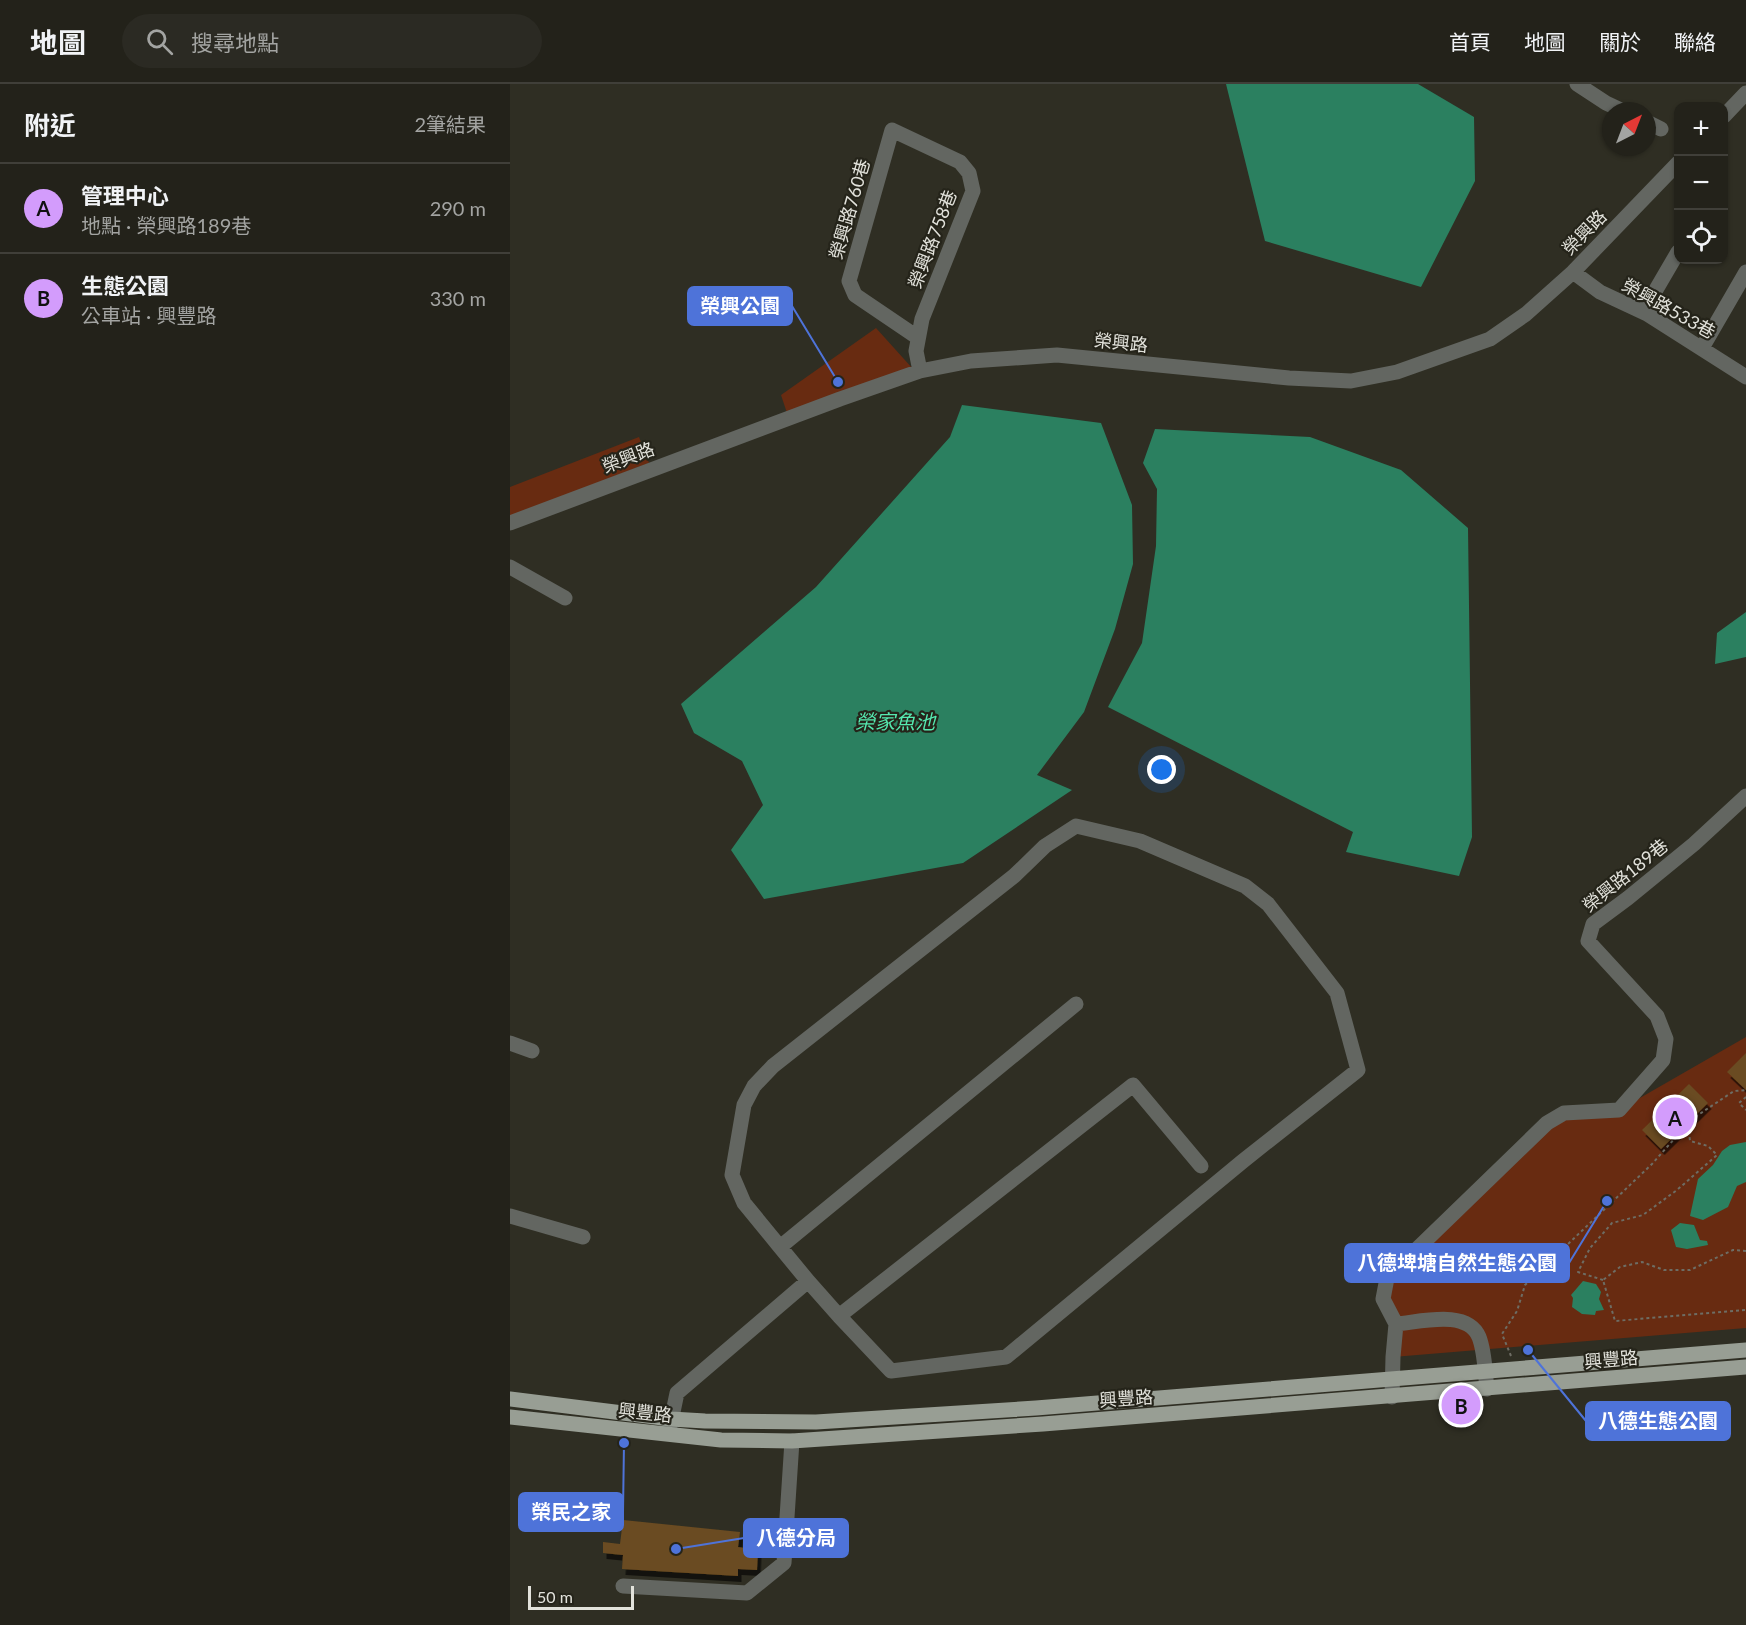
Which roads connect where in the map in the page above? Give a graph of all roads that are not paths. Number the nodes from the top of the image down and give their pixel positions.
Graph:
1 (1577, 84) edge
2 (1746, 93) edge
3 (1604, 102) edge
4 (1728, 113) edge
5 (892, 130) joint
6 (1674, 167) edge
7 (1674, 259) edge
8 (1573, 272) junction
9 (1746, 272) edge
10 (1643, 312) junction
11 (917, 337) junction
12 (1702, 348) junction
13 (920, 371) junction
14 (1746, 377) edge
15 (510, 523) edge
16 (510, 567) edge
17 (565, 598) dead end
18 (1746, 795) edge
19 (1076, 1004) dead end
20 (510, 1043) edge
21 (532, 1051) dead end
22 (1201, 1166) dead end
23 (510, 1216) edge
24 (583, 1237) dead end
25 (780, 1247) junction
26 (808, 1281) junction
27 (839, 1316) junction
28 (1396, 1324) junction
29 (1746, 1350) edge
30 (1746, 1367) edge
31 (1485, 1370) junction
32 (1392, 1380) junction
33 (1487, 1389) junction
34 (1392, 1397) junction
35 (510, 1399) edge
36 (510, 1417) edge
37 (670, 1427) junction
38 (792, 1441) junction
39 (623, 1586) dead end

1 - 3 street
2 - 4 street
5 - 11 street, 榮興路760巷
5 - 11 street, 榮興路758巷
6 - 8 street, 榮興路
7 - 10 street
8 - 10 street, 榮興路533巷
8 - 13 street, 榮興路
9 - 12 street
10 - 12 street, 榮興路533巷
11 - 13 street, 榮興路758巷
12 - 14 street, 榮興路533巷
13 - 15 street, 榮興路
16 - 17 street
18 - 28 street, 榮興路189巷
19 - 25 street
20 - 21 street
22 - 27 street
23 - 24 street
25 - 26 street
25 - 27 street
26 - 27 street
26 - 37 street
28 - 31 street
28 - 32 street
29 - 31 main road, 興豐路
30 - 33 main road, 興豐路
31 - 32 main road, 興豐路
31 - 33 street
32 - 34 street
32 - 37 main road, 興豐路
33 - 34 main road, 興豐路
34 - 38 main road, 興豐路
35 - 37 main road, 興豐路
36 - 37 main road, 興豐路
37 - 38 main road, 興豐路
38 - 39 street

